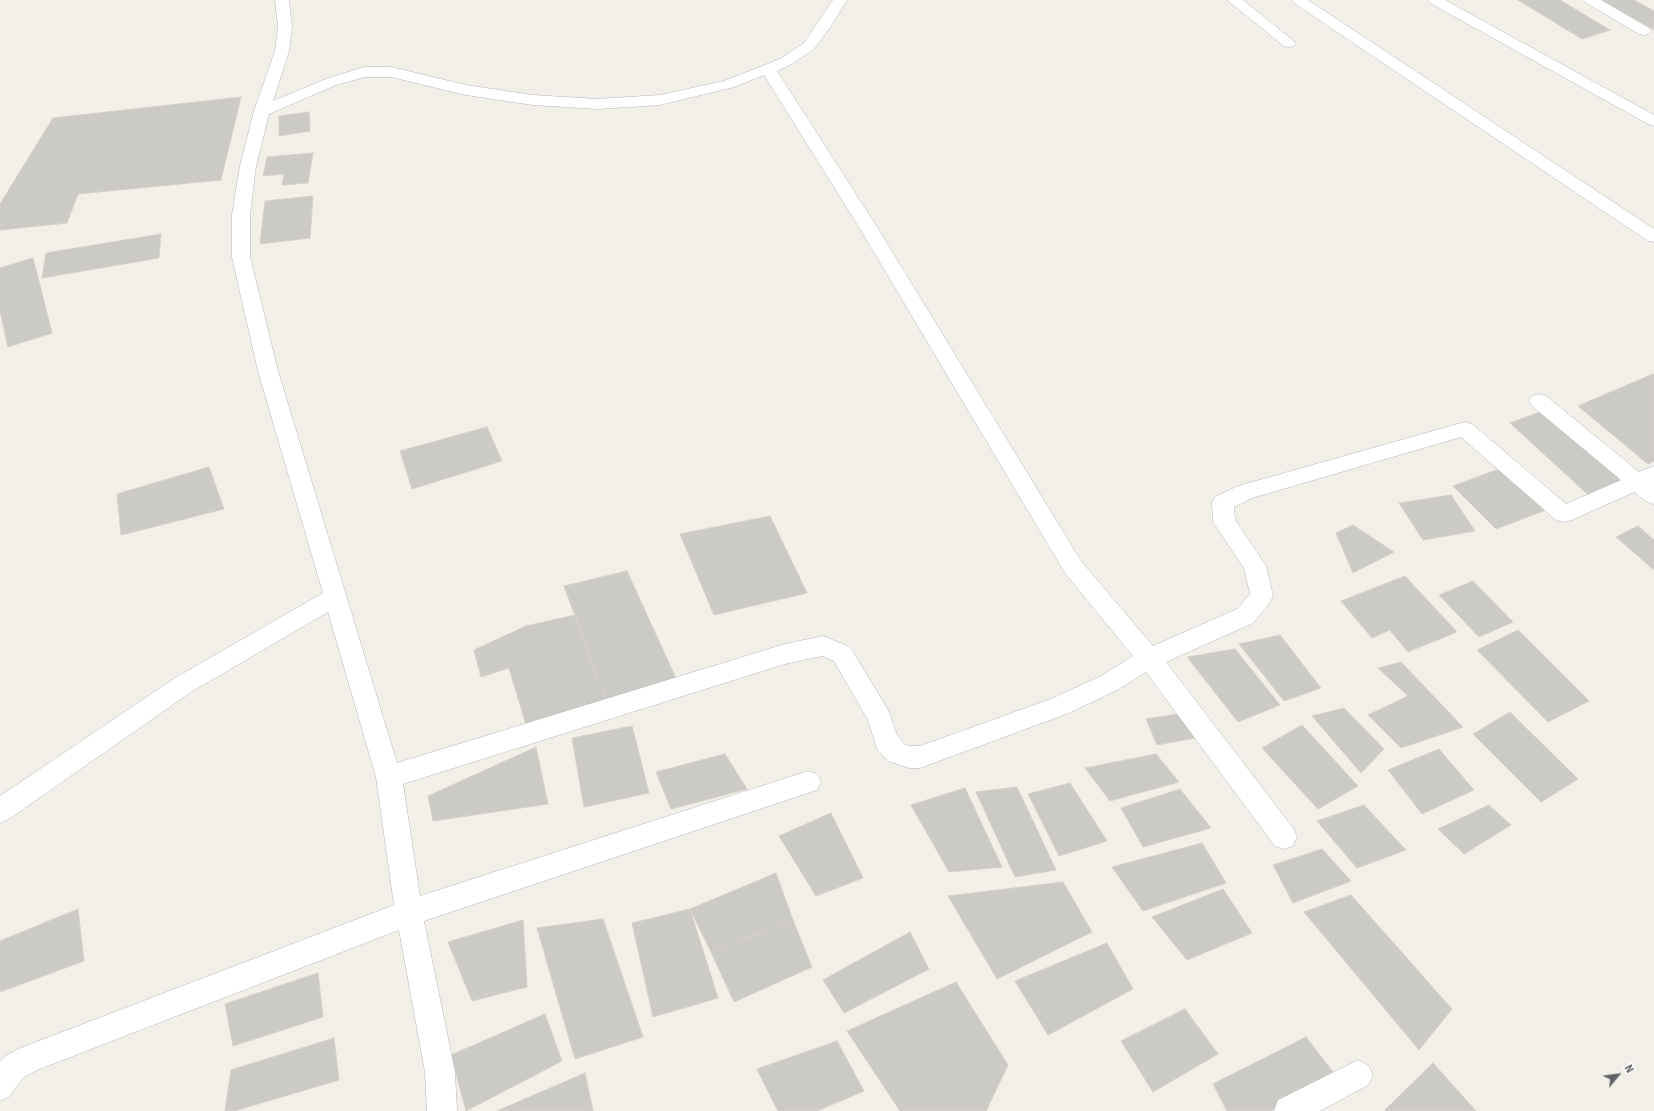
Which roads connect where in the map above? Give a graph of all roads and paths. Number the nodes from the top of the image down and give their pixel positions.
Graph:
1 (282, 0) edge
2 (840, 0) edge
3 (1234, 0) edge
4 (1299, 0) edge
5 (1436, 0) edge
6 (1590, 0) edge
7 (1644, 31) dead end
8 (1289, 43) dead end
9 (768, 69) junction
10 (262, 111) junction
11 (1654, 121) edge
12 (1654, 237) edge
13 (1539, 400) dead end
14 (1645, 477) edge
15 (1654, 496) edge
16 (335, 597) junction
17 (1149, 658) junction
18 (389, 777) junction
19 (808, 782) dead end
20 (0, 811) edge
21 (1284, 837) dead end
22 (409, 913) junction
23 (1358, 1076) dead end
24 (0, 1086) edge
25 (442, 1111) edge
26 (1289, 1111) edge

1 - 10 street
2 - 9 street
3 - 8 street
4 - 12 street
5 - 11 street
6 - 7 street
9 - 10 street
9 - 17 street
10 - 16 street
13 - 14 street
14 - 15 street
14 - 17 street
16 - 18 street
16 - 20 street
17 - 18 street
17 - 21 street
18 - 22 street
19 - 22 street
22 - 24 street
22 - 25 street
23 - 26 street

